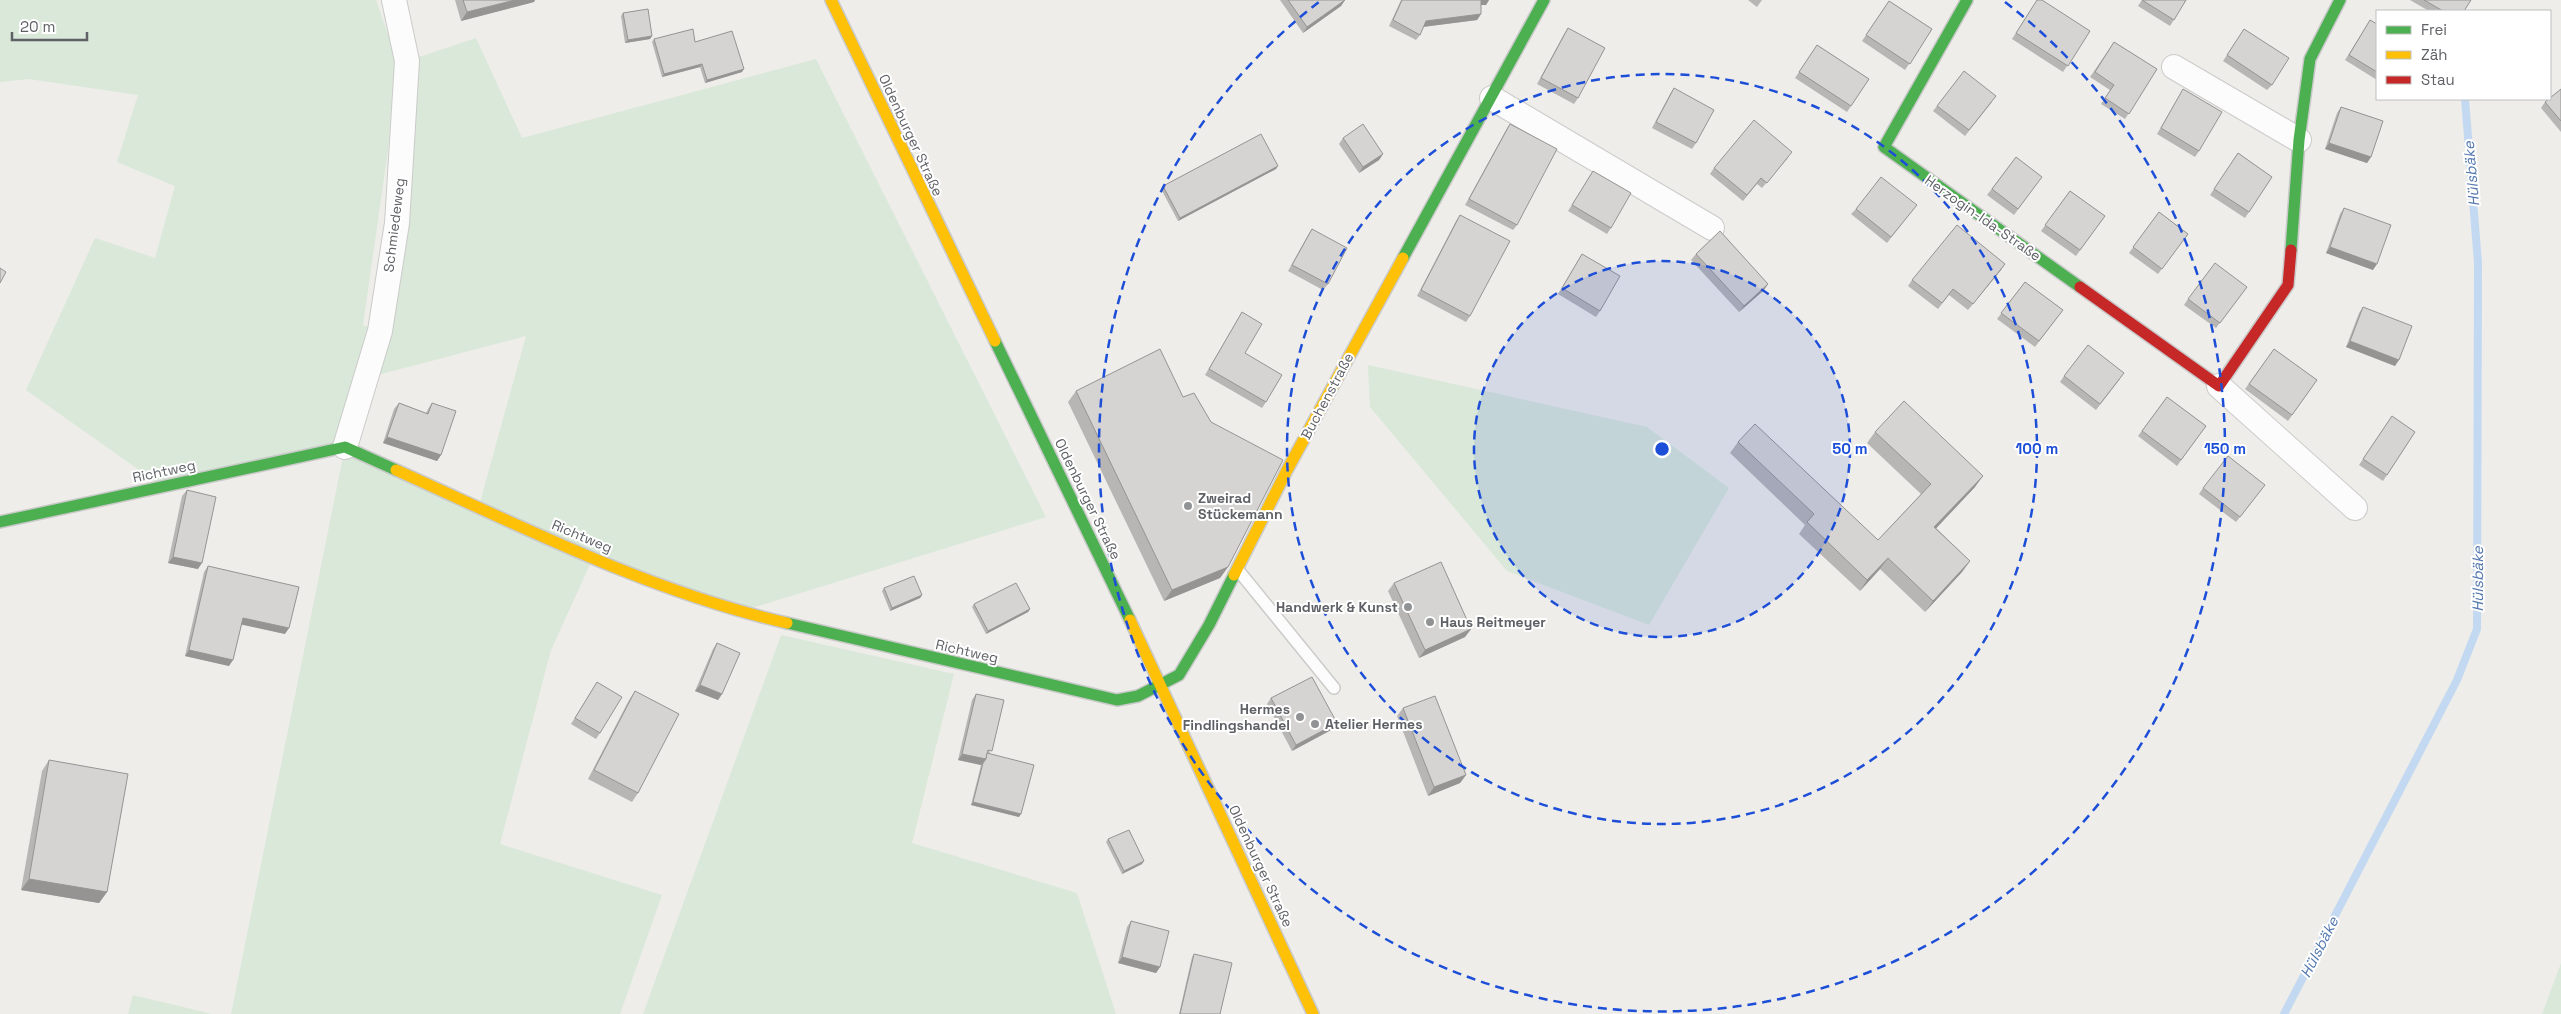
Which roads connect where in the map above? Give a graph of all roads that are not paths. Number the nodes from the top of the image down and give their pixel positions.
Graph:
1 (394, 0) edge
2 (832, 0) edge
3 (1544, 0) edge
4 (1968, 0) edge
5 (2340, 0) edge
6 (2174, 67) dead end
7 (1492, 98) junction
8 (2299, 140) junction
9 (1712, 228) dead end
10 (2220, 386) junction
11 (345, 447) junction
12 (2355, 508) dead end
13 (0, 522) edge
14 (1237, 568) junction
15 (1159, 686) junction
16 (1334, 688) dead end
17 (1313, 1014) edge

1 - 11 street, Schmiedeweg
2 - 15 street, Oldenburger Straße
3 - 7 street, Buchenstraße
4 - 10 street, Herzogin-Ida-Straße
5 - 8 street
6 - 8 street
7 - 9 street
7 - 14 street, Buchenstraße
8 - 10 street
10 - 12 street, Herzogin-Ida-Straße
11 - 13 street, Richtweg
11 - 15 street, Richtweg
14 - 15 street, Buchenstraße
14 - 16 lane
15 - 17 street, Oldenburger Straße

